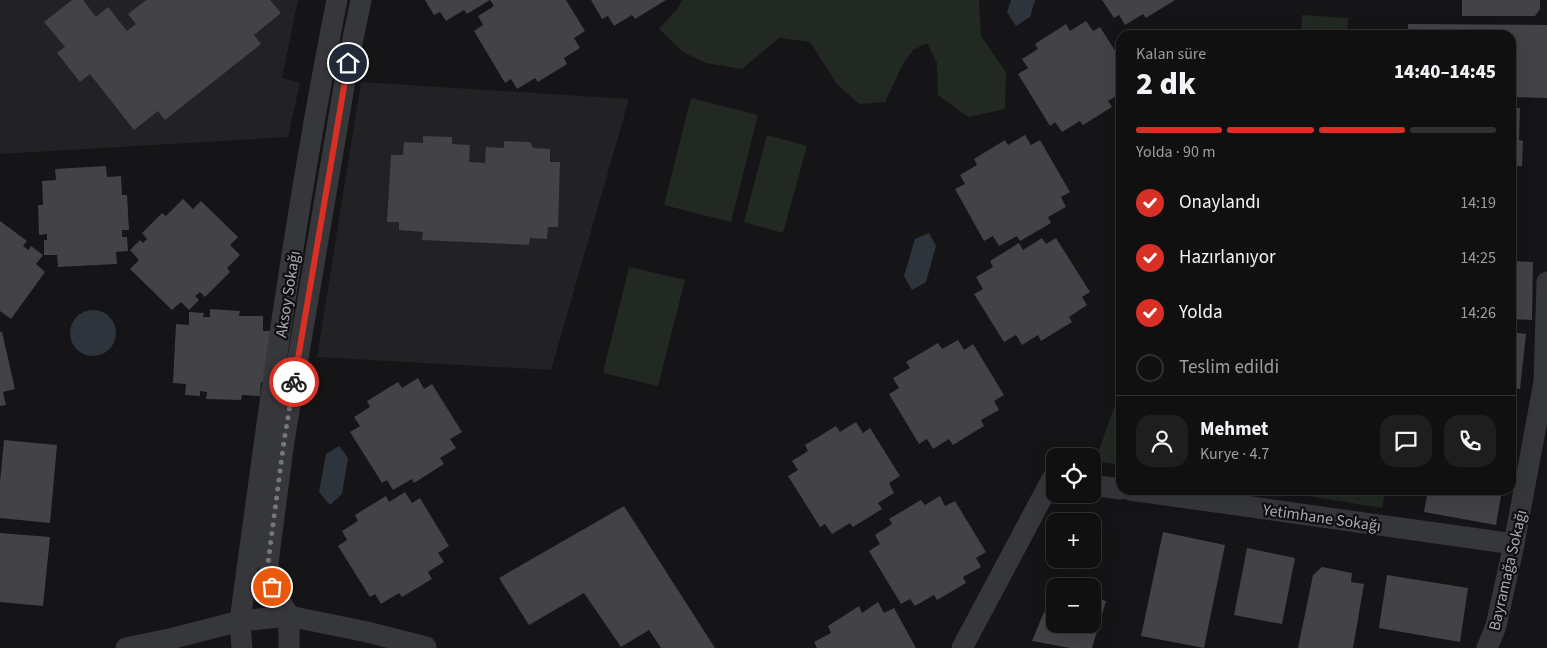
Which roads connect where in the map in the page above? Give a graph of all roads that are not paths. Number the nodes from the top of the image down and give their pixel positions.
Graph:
1 (338, 0) edge
2 (361, 0) edge
3 (1547, 282) edge
4 (1101, 486) edge
5 (1116, 488) edge
6 (1046, 490) edge
7 (1166, 495) edge
8 (1514, 544) junction
9 (289, 616) junction
10 (240, 621) junction
11 (126, 648) edge
12 (242, 648) edge
13 (290, 648) edge
14 (421, 648) edge
15 (962, 648) edge
16 (1488, 648) edge

1 - 10 street, Aksoy Sokağı
2 - 9 street, Aksoy Sokağı
3 - 8 street, Bayramağa Sokağı
4 - 5 street
6 - 15 street
7 - 8 street, Yetimhane Sokağı
8 - 16 street, Bayramağa Sokağı
9 - 10 street
9 - 13 street, Aksoy Sokağı
9 - 14 street
10 - 11 street
10 - 12 street, Aksoy Sokağı

